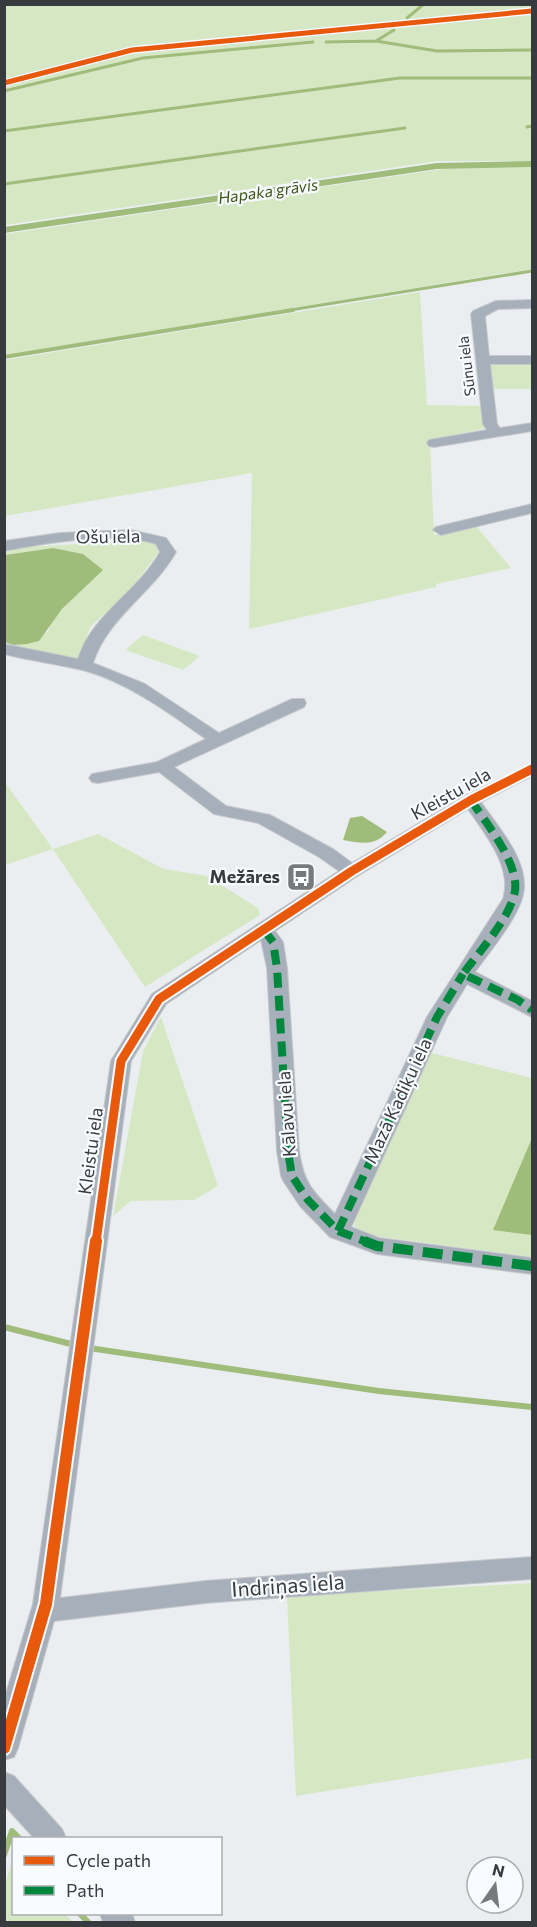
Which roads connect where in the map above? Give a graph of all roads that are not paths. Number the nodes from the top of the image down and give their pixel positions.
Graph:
1 (532, 10) edge
2 (4, 83) edge
3 (532, 304) edge
4 (483, 360) junction
5 (532, 360) edge
6 (532, 427) edge
7 (496, 433) junction
8 (434, 443) dead end
9 (532, 509) edge
10 (441, 530) dead end
11 (4, 546) edge
12 (4, 649) edge
13 (84, 666) junction
14 (298, 703) dead end
15 (218, 740) junction
16 (162, 766) junction
17 (532, 769) edge
18 (98, 778) dead end
19 (471, 800) junction
20 (352, 871) junction
21 (264, 930) junction
22 (463, 974) junction
23 (532, 1010) edge
24 (338, 1231) junction
25 (532, 1266) edge
26 (532, 1568) edge
27 (44, 1611) junction
28 (4, 1748) edge
29 (4, 1785) edge
30 (50, 1837) edge

1 - 2 street
3 - 4 street, Sūnu iela
4 - 5 street
4 - 7 street, Sūnu iela
6 - 7 street
7 - 8 street
9 - 10 street
11 - 13 street, Ošu iela
12 - 13 street
13 - 15 street
14 - 15 street
15 - 16 street
16 - 18 street
16 - 20 street
17 - 19 street, Kleistu iela
19 - 20 street, Kleistu iela
19 - 22 street, Mazā Kadiķu iela
20 - 21 street, Kleistu iela
21 - 24 street, Kālavu iela
21 - 27 street, Kleistu iela
22 - 23 street
22 - 24 street, Mazā Kadiķu iela
24 - 25 street, Kālavu iela
26 - 27 street, Indriņas iela
27 - 28 street, Kleistu iela
29 - 30 street

